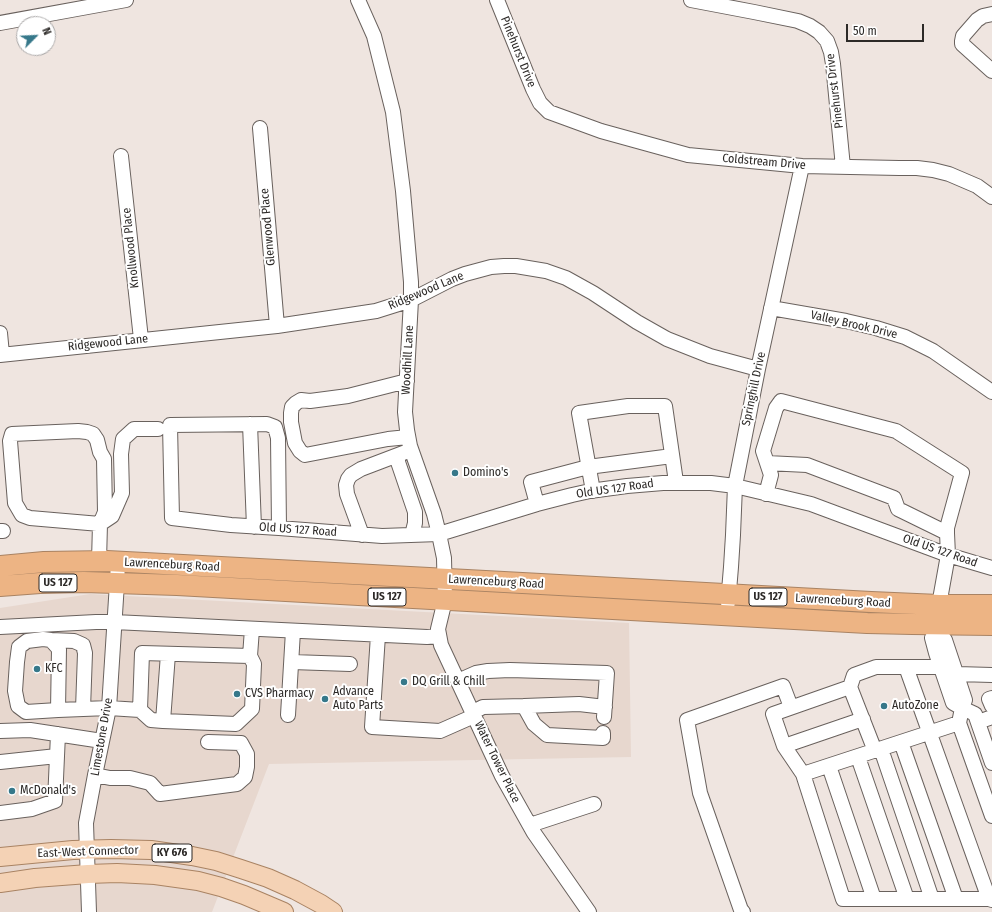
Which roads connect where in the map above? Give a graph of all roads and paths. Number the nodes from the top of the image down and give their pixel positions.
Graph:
1 (126, 0) edge
2 (358, 0) edge
3 (497, 0) edge
4 (691, 0) edge
5 (992, 14) edge
6 (0, 23) edge
7 (992, 71) edge
8 (540, 103) joint
9 (260, 128) dead end
10 (121, 156) dead end
11 (802, 166) junction
12 (843, 167) junction
13 (992, 197) edge
14 (411, 300) junction
15 (771, 308) junction
16 (277, 326) junction
17 (0, 333) edge
18 (141, 340) junction
19 (1, 354) edge
20 (758, 369) junction
21 (407, 381) junction
22 (992, 392) edge
23 (250, 424) junction
24 (158, 429) dead end
25 (406, 447) junction
26 (672, 456) junction
27 (767, 463) junction
28 (588, 467) junction
29 (676, 482) junction
30 (735, 486) junction
31 (593, 491) junction
32 (766, 494) junction
33 (537, 504) junction
34 (100, 524) junction
35 (254, 527) junction
36 (279, 528) junction
37 (947, 533) junction
38 (439, 534) junction
39 (362, 535) junction
40 (412, 535) junction
41 (948, 555) junction
42 (108, 562) junction
43 (0, 566) edge
44 (992, 568) edge
45 (445, 579) junction
46 (117, 583) junction
47 (0, 586) edge
48 (728, 594) junction
49 (445, 600) junction
50 (939, 605) junction
51 (992, 605) edge
52 (726, 615) junction
53 (114, 622) junction
54 (992, 625) edge
55 (0, 627) edge
56 (938, 628) junction
57 (252, 629) junction
58 (293, 631) junction
59 (45, 635) junction
60 (378, 635) junction
61 (439, 636) junction
62 (168, 654) junction
63 (250, 656) junction
64 (292, 662) junction
65 (350, 664) dead end
66 (906, 667) junction
67 (940, 667) junction
68 (957, 674) junction
69 (992, 677) edge
70 (458, 681) junction
71 (850, 687) junction
72 (992, 698) edge
73 (524, 706) junction
74 (992, 706) edge
75 (109, 708) junction
76 (791, 708) junction
77 (962, 708) junction
78 (82, 709) junction
79 (58, 710) junction
80 (140, 710) junction
81 (473, 714) junction
82 (288, 715) dead end
83 (992, 717) edge
84 (863, 719) junction
85 (162, 721) junction
86 (978, 722) junction
87 (959, 723) junction
88 (0, 731) edge
89 (929, 732) junction
90 (603, 733) dead end
91 (58, 734) junction
92 (984, 740) junction
93 (102, 741) junction
94 (208, 742) dead end
95 (901, 742) junction
96 (784, 746) junction
97 (968, 746) junction
98 (878, 750) junction
99 (57, 756) junction
100 (858, 757) junction
101 (0, 762) edge
102 (992, 764) edge
103 (829, 766) junction
104 (803, 774) junction
105 (95, 775) junction
106 (594, 804) dead end
107 (0, 813) edge
108 (992, 816) edge
109 (530, 825) junction
110 (87, 850) junction
111 (0, 858) edge
112 (88, 874) junction
113 (0, 883) edge
114 (874, 899) junction
115 (907, 899) junction
116 (932, 899) junction
117 (956, 899) junction
118 (990, 899) edge
119 (89, 912) edge
120 (284, 912) edge
121 (333, 912) edge
122 (588, 912) edge
123 (743, 912) edge

1 - 6 street
2 - 14 street, Woodhill Lane
3 - 8 street, Pinehurst Drive
4 - 12 street, Pinehurst Drive
5 - 7 street
8 - 11 street, Coldstream Drive
9 - 16 street, Glenwood Place
10 - 18 street, Knollwood Place
11 - 12 street, Coldstream Drive
11 - 15 street, Springhill Drive
12 - 13 street, Coldstream Drive
14 - 16 street, Ridgewood Lane
14 - 20 street, Ridgewood Lane
14 - 21 street, Woodhill Lane
15 - 20 street, Springhill Drive
15 - 22 street, Valley Brook Drive
16 - 18 street, Ridgewood Lane
17 - 19 street
18 - 19 street, Ridgewood Lane
20 - 30 street, Springhill Drive
21 - 25 street, Woodhill Lane
21 - 25 street
23 - 35 street
23 - 35 street, Old US 127 Road
23 - 36 street
24 - 34 street
25 - 38 street, Woodhill Lane
25 - 39 street
25 - 40 street
26 - 28 street
26 - 28 street
26 - 29 street
27 - 32 street
27 - 37 street
27 - 37 street
28 - 31 street
28 - 33 street
29 - 30 street, Old US 127 Road
29 - 31 street, Old US 127 Road
30 - 32 street, Old US 127 Road
30 - 48 street, Springhill Drive
31 - 33 street, Old US 127 Road
32 - 41 street, Old US 127 Road
33 - 38 street, Old US 127 Road
34 - 34 street
34 - 42 street, Limestone Drive
35 - 36 street, Old US 127 Road
36 - 39 street, Old US 127 Road
37 - 41 street
38 - 40 street, Old US 127 Road
38 - 45 street, Woodhill Lane
39 - 40 street, Old US 127 Road
41 - 44 street, Old US 127 Road
41 - 50 street
42 - 43 highway, Lawrenceburg Road / US 127
42 - 45 highway, Lawrenceburg Road / US 127
42 - 46 street, Limestone Drive
45 - 48 highway, Lawrenceburg Road / US 127
45 - 49 street, Woodhill Lane
46 - 47 highway, Lawrenceburg Road / US 127
46 - 49 highway, Lawrenceburg Road / US 127
46 - 53 street, Limestone Drive
48 - 50 highway, Lawrenceburg Road / US 127
48 - 52 street, Springhill Drive
49 - 52 highway, Lawrenceburg Road / US 127
49 - 61 street, Water Tower Place
50 - 51 highway, Lawrenceburg Road / US 127
50 - 56 street
52 - 56 highway, Lawrenceburg Road / US 127
53 - 57 street
53 - 59 street
53 - 75 street, Limestone Drive
54 - 56 highway, Lawrenceburg Road / US 127
55 - 59 street
56 - 67 street
56 - 68 street
57 - 58 street
57 - 63 street
58 - 60 street
58 - 64 street
59 - 78 street
59 - 79 street
59 - 79 street
60 - 61 street
60 - 81 street
61 - 70 street, Water Tower Place
62 - 63 street
62 - 80 street
62 - 85 street
63 - 85 street
64 - 65 street
64 - 82 street
66 - 67 street
66 - 71 street
66 - 89 street
67 - 68 street
67 - 77 street
68 - 69 street
68 - 77 street
70 - 73 street
70 - 81 street, Water Tower Place
71 - 76 street
71 - 84 street
72 - 74 street
73 - 81 street
73 - 90 street
75 - 78 street
75 - 80 street
75 - 93 street, Limestone Drive
76 - 96 street
76 - 123 street
77 - 86 street
77 - 87 street
78 - 79 street
80 - 85 street
81 - 109 street, Water Tower Place
83 - 86 street
84 - 96 street
84 - 98 street
86 - 92 street
87 - 89 street
87 - 97 street
88 - 91 street
89 - 95 street
89 - 118 street
91 - 93 street
91 - 99 street
92 - 97 street
92 - 102 street
93 - 105 street, Limestone Drive
94 - 105 street
95 - 98 street
95 - 117 street
96 - 104 street
97 - 108 street
98 - 100 street
98 - 116 street
99 - 101 street
99 - 107 street
100 - 103 street
100 - 115 street
103 - 104 street
103 - 114 street
104 - 114 street
105 - 110 street, Limestone Drive
106 - 109 street
109 - 122 street, Water Tower Place
110 - 111 main road, East-West Connector / KY 676
110 - 112 street, Limestone Drive
110 - 121 main road, East-West Connector / KY 676
112 - 113 main road, East-West Connector / KY 676
112 - 119 street, Limestone Drive
112 - 120 main road, East-West Connector / KY 676
114 - 115 street
115 - 116 street
116 - 117 street
117 - 118 street

